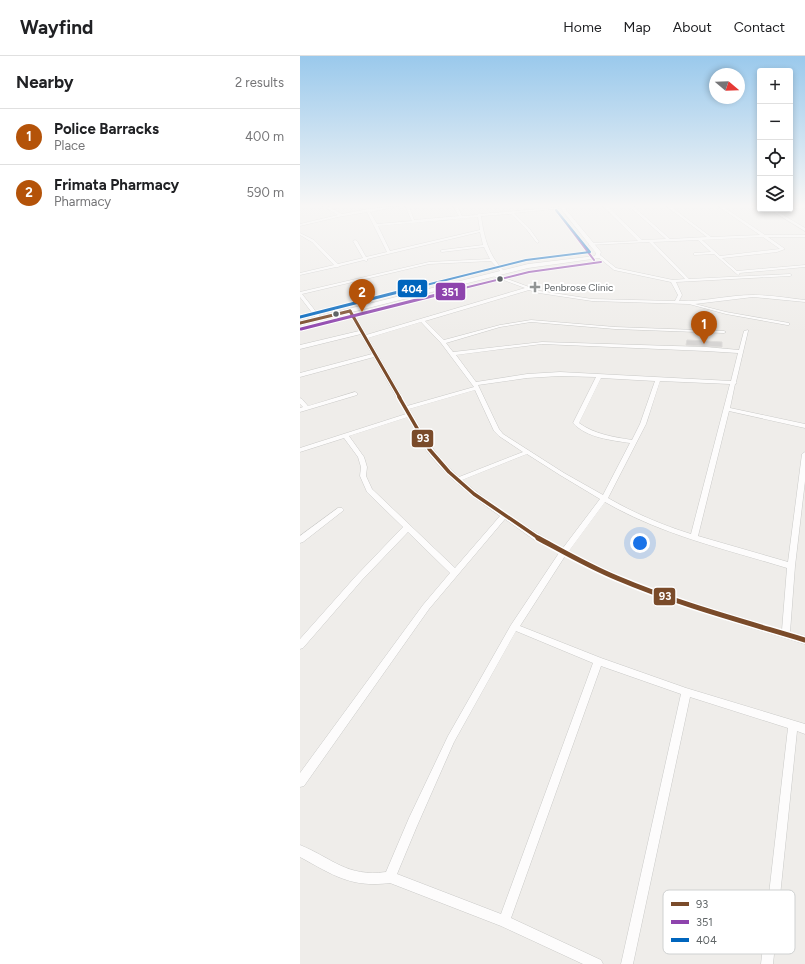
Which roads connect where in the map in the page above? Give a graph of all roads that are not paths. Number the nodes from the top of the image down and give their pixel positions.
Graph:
1 (320, 248) edge
2 (359, 248) edge
3 (386, 248) edge
4 (410, 248) edge
5 (464, 248) edge
6 (485, 248) edge
7 (593, 248) edge
8 (656, 248) edge
9 (710, 248) edge
10 (781, 248) edge
11 (442, 251) dead end
12 (714, 252) junction
13 (389, 254) junction
14 (695, 254) dead end
15 (599, 256) junction
16 (719, 257) junction
17 (366, 260) junction
18 (491, 260) junction
19 (338, 266) junction
20 (805, 266) edge
21 (504, 272) junction
22 (736, 272) junction
23 (300, 274) edge
24 (494, 274) junction
25 (790, 275) dead end
26 (742, 277) junction
27 (687, 279) junction
28 (673, 281) junction
29 (527, 289) junction
30 (300, 294) edge
31 (805, 301) edge
32 (676, 303) junction
33 (688, 303) junction
34 (350, 311) junction
35 (320, 318) junction
36 (422, 320) junction
37 (300, 323) edge
38 (787, 324) dead end
39 (746, 331) dead end
40 (724, 332) dead end
41 (363, 335) junction
42 (444, 342) junction
43 (300, 347) edge
44 (741, 352) junction
45 (452, 354) junction
46 (375, 355) junction
47 (300, 375) edge
48 (599, 376) junction
49 (658, 379) junction
50 (734, 383) junction
51 (476, 386) junction
52 (355, 394) dead end
53 (300, 400) edge
54 (307, 408) junction
55 (727, 409) junction
56 (300, 410) edge
57 (407, 411) junction
58 (805, 426) edge
59 (346, 436) junction
60 (634, 442) junction
61 (300, 450) edge
62 (528, 452) junction
63 (805, 454) edge
64 (457, 480) junction
65 (604, 499) junction
66 (340, 510) dead end
67 (504, 516) junction
68 (407, 528) junction
69 (694, 538) junction
70 (300, 540) edge
71 (564, 552) junction
72 (791, 566) junction
73 (455, 573) junction
74 (514, 627) junction
75 (786, 635) junction
76 (805, 640) edge
77 (300, 645) edge
78 (598, 661) junction
79 (686, 692) junction
80 (793, 726) junction
81 (805, 729) edge
82 (300, 782) edge
83 (300, 851) edge
84 (390, 877) junction
85 (775, 890) edge
86 (504, 921) junction
87 (768, 954) edge
88 (597, 964) edge
89 (627, 964) edge
90 (767, 964) edge

1 - 19 street
2 - 17 street
3 - 13 street
4 - 13 street
5 - 11 street
6 - 18 street
7 - 15 street
8 - 27 street
9 - 12 street
10 - 16 street
12 - 14 street
12 - 16 street
13 - 17 street
15 - 21 street
15 - 28 street
16 - 22 street
17 - 19 street
18 - 21 street
18 - 30 street
19 - 23 street
20 - 22 street
21 - 24 street
22 - 26 street
24 - 29 street
24 - 34 street
25 - 26 street
26 - 27 street
27 - 28 street
28 - 32 street
29 - 32 street
29 - 36 street
30 - 35 street
31 - 33 street
32 - 33 street
33 - 38 street
34 - 35 street
34 - 41 street
35 - 37 street
36 - 41 street
36 - 42 street
39 - 44 street
40 - 42 street
41 - 43 street
41 - 46 street
42 - 45 street
44 - 45 street
44 - 50 street
45 - 51 street
46 - 47 street
46 - 57 street
48 - 49 street
48 - 51 street
48 - 60 street
49 - 50 street
49 - 60 street
50 - 55 street
51 - 57 street
51 - 62 street
52 - 54 street
53 - 54 street
54 - 56 street
55 - 58 street
55 - 69 street
57 - 59 street
57 - 64 street
59 - 61 street
59 - 68 street
60 - 65 street
62 - 64 street
62 - 65 street
63 - 72 street
64 - 67 street
65 - 69 street
65 - 71 street
66 - 70 street
67 - 71 street
67 - 73 street
68 - 73 street
68 - 77 street
69 - 72 street
71 - 74 street
71 - 75 street
72 - 75 street
73 - 82 street
74 - 78 street
74 - 84 street
75 - 76 street
78 - 79 street
78 - 86 street
79 - 80 street
79 - 89 street
80 - 81 street
80 - 85 street
83 - 84 street
84 - 86 street
86 - 88 street
87 - 90 street

